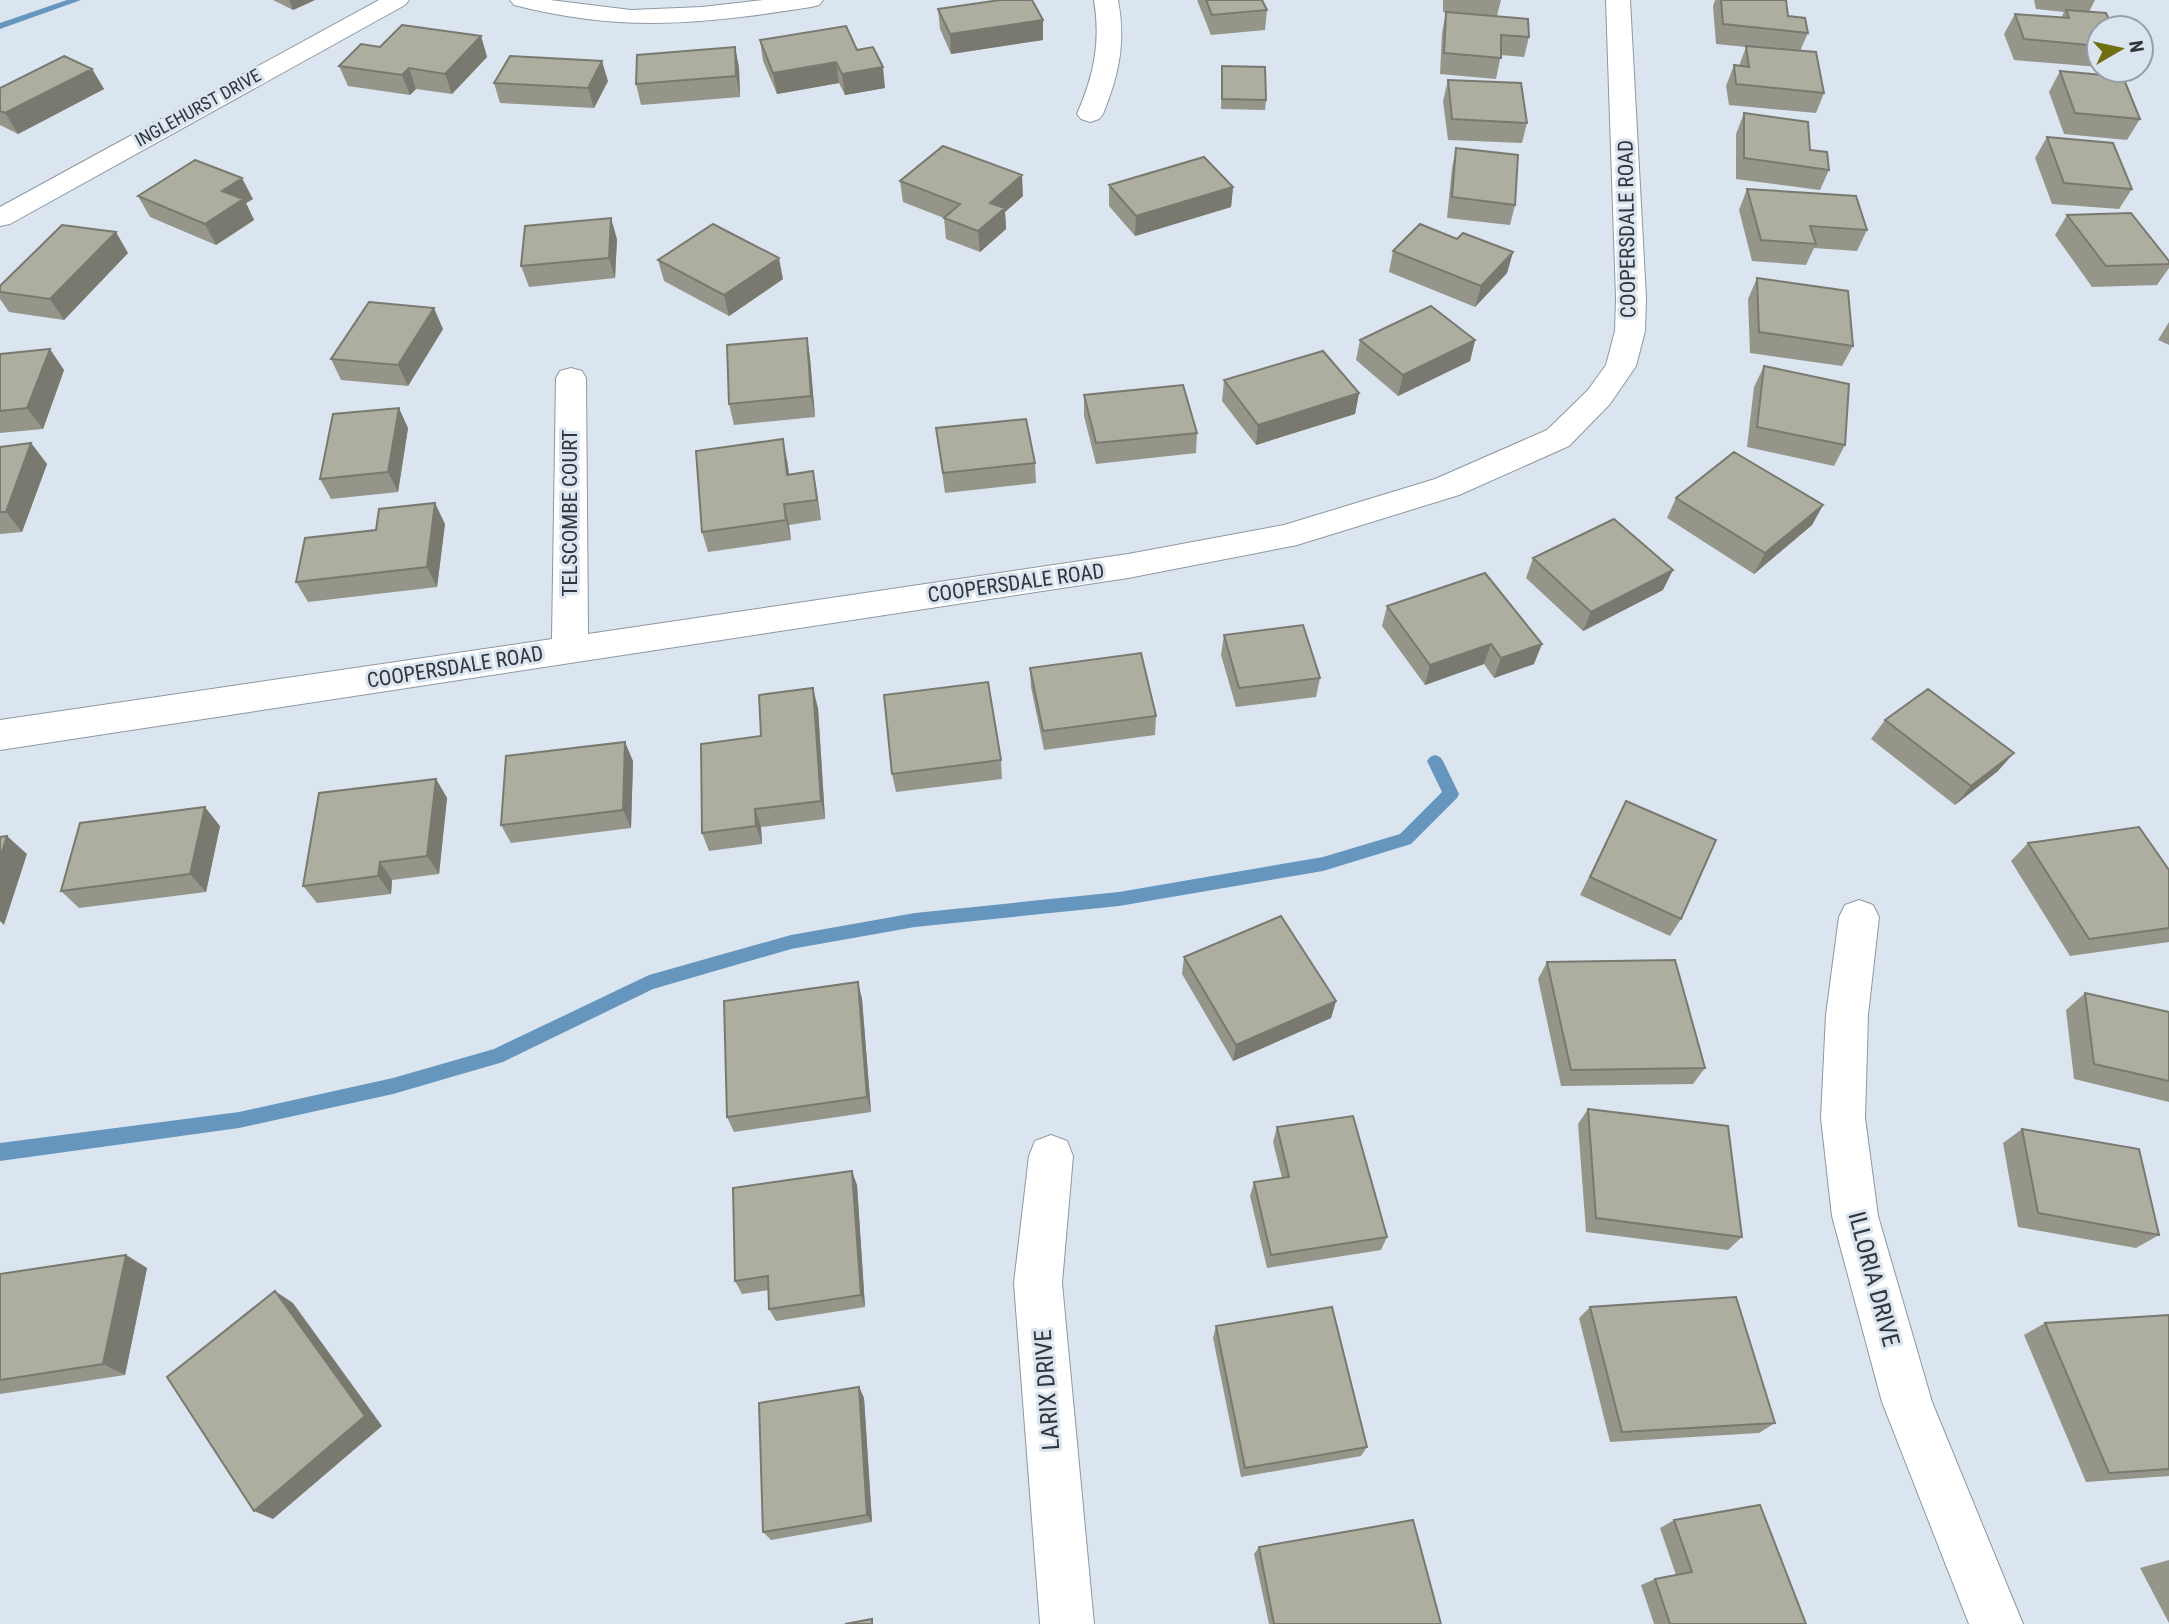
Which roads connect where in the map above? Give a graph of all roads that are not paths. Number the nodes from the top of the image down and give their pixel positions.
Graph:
1 (397, 0) edge
2 (522, 0) edge
3 (811, 0) edge
4 (1106, 0) edge
5 (1618, 0) edge
6 (1090, 114) dead end
7 (0, 218) edge
8 (571, 378) dead end
9 (570, 649) junction
10 (0, 735) edge
11 (1859, 917) dead end
12 (1051, 1156) dead end
13 (1067, 1624) edge
14 (1996, 1624) edge

1 - 7 street, INGLEHURST DRIVE
2 - 3 street
4 - 6 street
5 - 9 street, COOPERSDALE ROAD
8 - 9 street, TELSCOMBE COURT
9 - 10 street, COOPERSDALE ROAD
11 - 14 street, ILLORIA DRIVE
12 - 13 street, LARIX DRIVE

